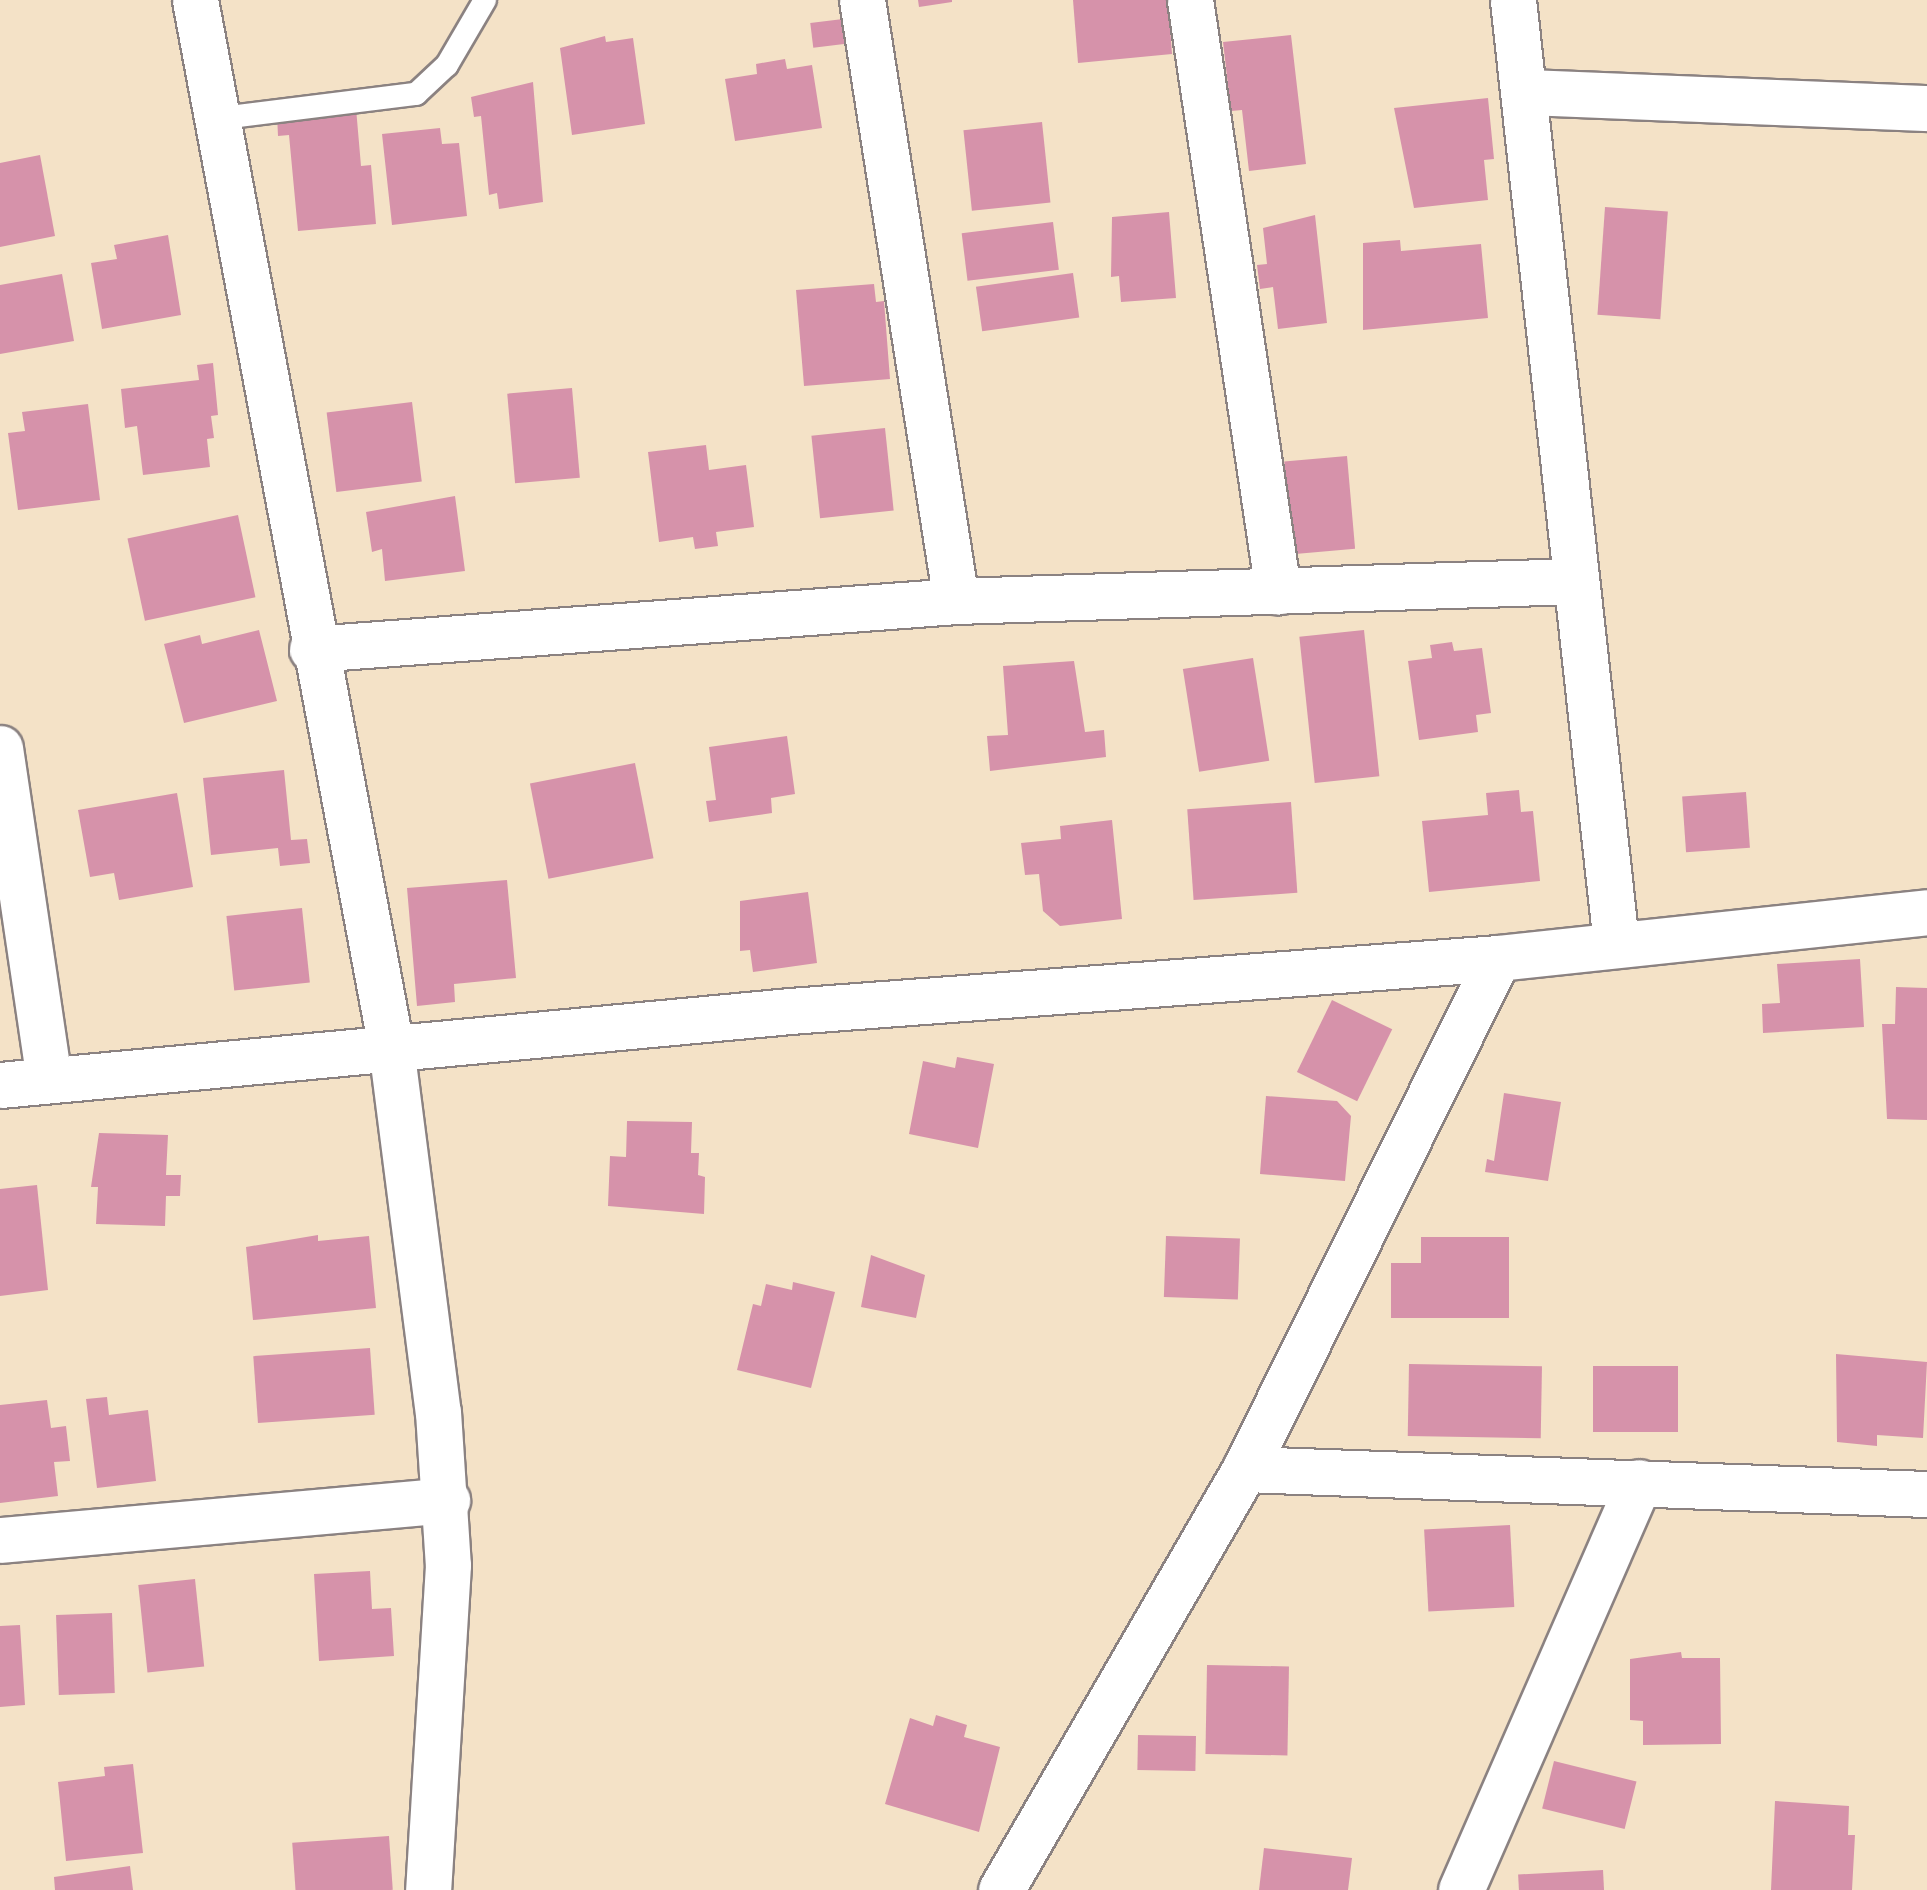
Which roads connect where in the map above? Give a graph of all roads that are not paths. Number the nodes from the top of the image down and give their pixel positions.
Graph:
1 (195, 0) edge
2 (485, 0) edge
3 (862, 0) edge
4 (1190, 0) edge
5 (1513, 0) edge
6 (1526, 92) junction
7 (1927, 108) edge
8 (214, 120) junction
9 (1576, 582) junction
10 (1278, 591) junction
11 (956, 601) junction
12 (312, 649) junction
13 (0, 748) edge
14 (1927, 912) edge
15 (1616, 944) junction
16 (1498, 958) junction
17 (391, 1048) junction
18 (49, 1079) junction
19 (0, 1085) edge
20 (1245, 1470) junction
21 (1639, 1482) junction
22 (1927, 1494) edge
23 (447, 1500) junction
24 (0, 1540) edge
25 (428, 1890) edge
26 (1001, 1890) edge
27 (1460, 1890) edge

1 - 8 street
2 - 8 lane
3 - 11 street
4 - 10 street
5 - 6 street
6 - 7 street
6 - 9 street
8 - 12 street
9 - 10 street
9 - 15 street
10 - 11 street
11 - 12 street
12 - 17 street
13 - 18 street
14 - 15 street
15 - 16 street
16 - 17 street
16 - 20 street
17 - 18 street
17 - 23 street
18 - 19 street
20 - 21 street
20 - 26 street
21 - 22 street
21 - 27 street
23 - 24 street
23 - 25 street

